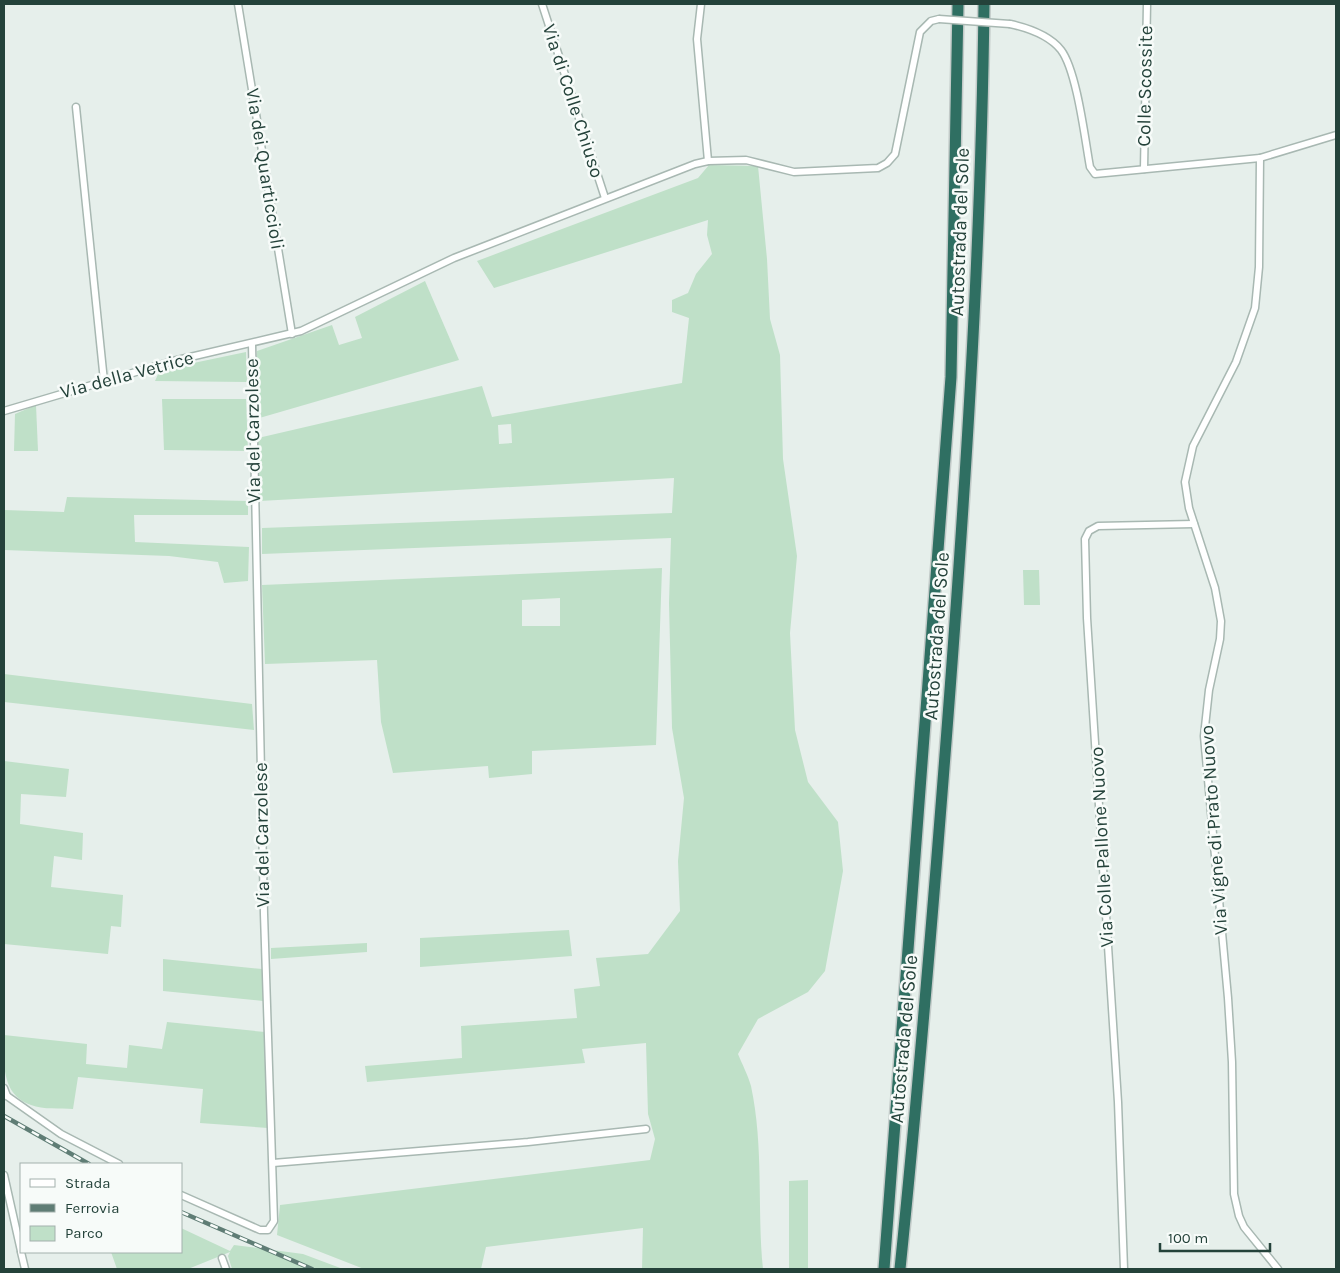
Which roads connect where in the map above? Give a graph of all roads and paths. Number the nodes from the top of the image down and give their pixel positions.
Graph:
1 (238, 4) edge
2 (542, 4) edge
3 (701, 4) edge
4 (958, 4) edge
5 (984, 4) edge
6 (1147, 4) edge
7 (76, 107) dead end
8 (1336, 135) edge
9 (1260, 158) junction
10 (708, 161) junction
11 (1144, 169) junction
12 (605, 198) junction
13 (292, 334) junction
14 (252, 344) junction
15 (104, 381) junction
16 (4, 412) edge
17 (1194, 524) junction
18 (4, 1088) edge
19 (5, 1098) edge
20 (646, 1129) dead end
21 (116, 1163) edge
22 (273, 1164) junction
23 (4, 1176) edge
24 (182, 1195) edge
25 (20, 1248) edge
26 (21, 1253) edge
27 (222, 1258) dead end
28 (25, 1269) edge
29 (226, 1269) edge
30 (884, 1269) edge
31 (900, 1269) edge
32 (1124, 1269) edge
33 (1278, 1269) edge

1 - 13 street, Via dei Quarticcioli
2 - 12 street, Via di Colle Chiuso
3 - 10 street
4 - 30 highway, Autostrada del Sole
5 - 31 highway, Autostrada del Sole
6 - 11 street, Colle Scossite
7 - 15 street
8 - 9 street
9 - 11 street
9 - 17 street, Via Vigne di Prato Nuovo
10 - 11 street, bridge
10 - 12 street, Via della Vetrice
12 - 13 street, Via della Vetrice
13 - 14 street, Via della Vetrice
14 - 15 street, Via della Vetrice
14 - 22 street, Via del Carzolese
15 - 16 street, Via della Vetrice
17 - 32 street, Via Colle Pallone Nuovo
17 - 33 street, Via Vigne di Prato Nuovo
18 - 19 street
19 - 21 street
20 - 22 street
22 - 24 street, Via del Carzolese
23 - 25 street
26 - 28 street
27 - 29 street

